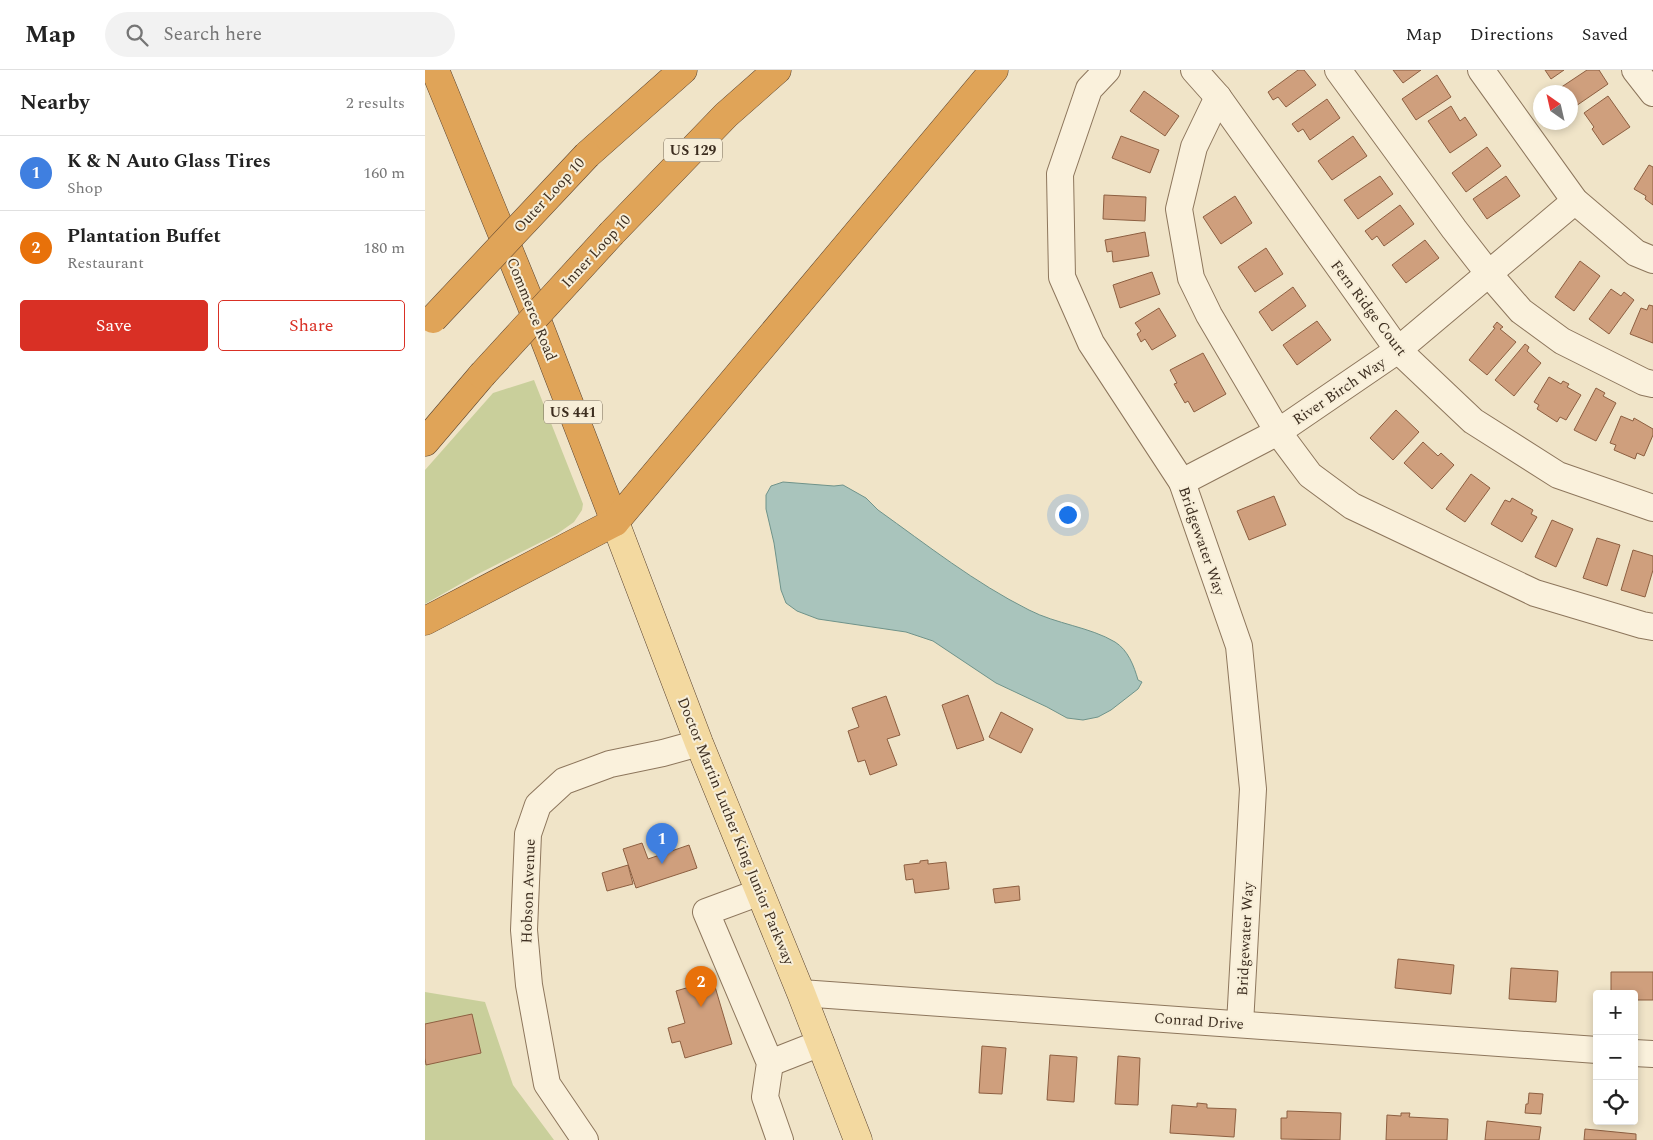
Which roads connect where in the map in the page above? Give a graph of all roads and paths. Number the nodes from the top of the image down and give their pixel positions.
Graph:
1 (435, 70) edge
2 (683, 70) edge
3 (777, 70) edge
4 (994, 70) edge
5 (1107, 70) edge
6 (1194, 70) edge
7 (1337, 70) edge
8 (1481, 70) edge
9 (1635, 70) edge
10 (1653, 93) edge
11 (1218, 97) junction
12 (1575, 201) junction
13 (1653, 260) edge
14 (1489, 274) junction
15 (429, 324) edge
16 (1398, 350) junction
17 (1653, 384) edge
18 (1278, 432) junction
19 (425, 442) edge
20 (1182, 482) junction
21 (1653, 508) edge
22 (615, 522) junction
23 (425, 621) edge
24 (1653, 627) edge
25 (699, 743) junction
26 (760, 892) junction
27 (801, 993) junction
28 (1240, 1024) junction
29 (821, 1043) junction
30 (1593, 1050) edge
31 (1638, 1052) edge
32 (1653, 1054) edge
33 (770, 1063) junction
34 (585, 1140) edge
35 (780, 1140) edge
36 (857, 1140) edge

1 - 22 highway, Commerce Road / US 441
2 - 15 highway, Outer Loop 10, bridge
3 - 19 highway, Inner Loop 10 / US 129, bridge
4 - 22 highway
5 - 20 street, Bridgewater Way
6 - 11 street, Fern Ridge Court
7 - 14 street
8 - 12 street
9 - 10 street
11 - 16 street, Fern Ridge Court
11 - 18 street
12 - 13 street
12 - 14 street, River Birch Way
14 - 16 street, River Birch Way
14 - 17 street
16 - 18 street, River Birch Way
16 - 21 street, Fern Ridge Court
18 - 20 street, River Birch Way
18 - 24 street
20 - 28 street, Bridgewater Way
22 - 23 highway
22 - 25 main road, Doctor Martin Luther King Junior Parkway
25 - 26 main road, Doctor Martin Luther King Junior Parkway
25 - 34 street, Hobson Avenue
26 - 27 main road, Doctor Martin Luther King Junior Parkway
26 - 33 street
27 - 28 street, Conrad Drive
27 - 29 main road, Doctor Martin Luther King Junior Parkway
28 - 30 street, Conrad Drive
29 - 33 street
29 - 36 main road, Doctor Martin Luther King Junior Parkway
31 - 32 street
33 - 35 street

